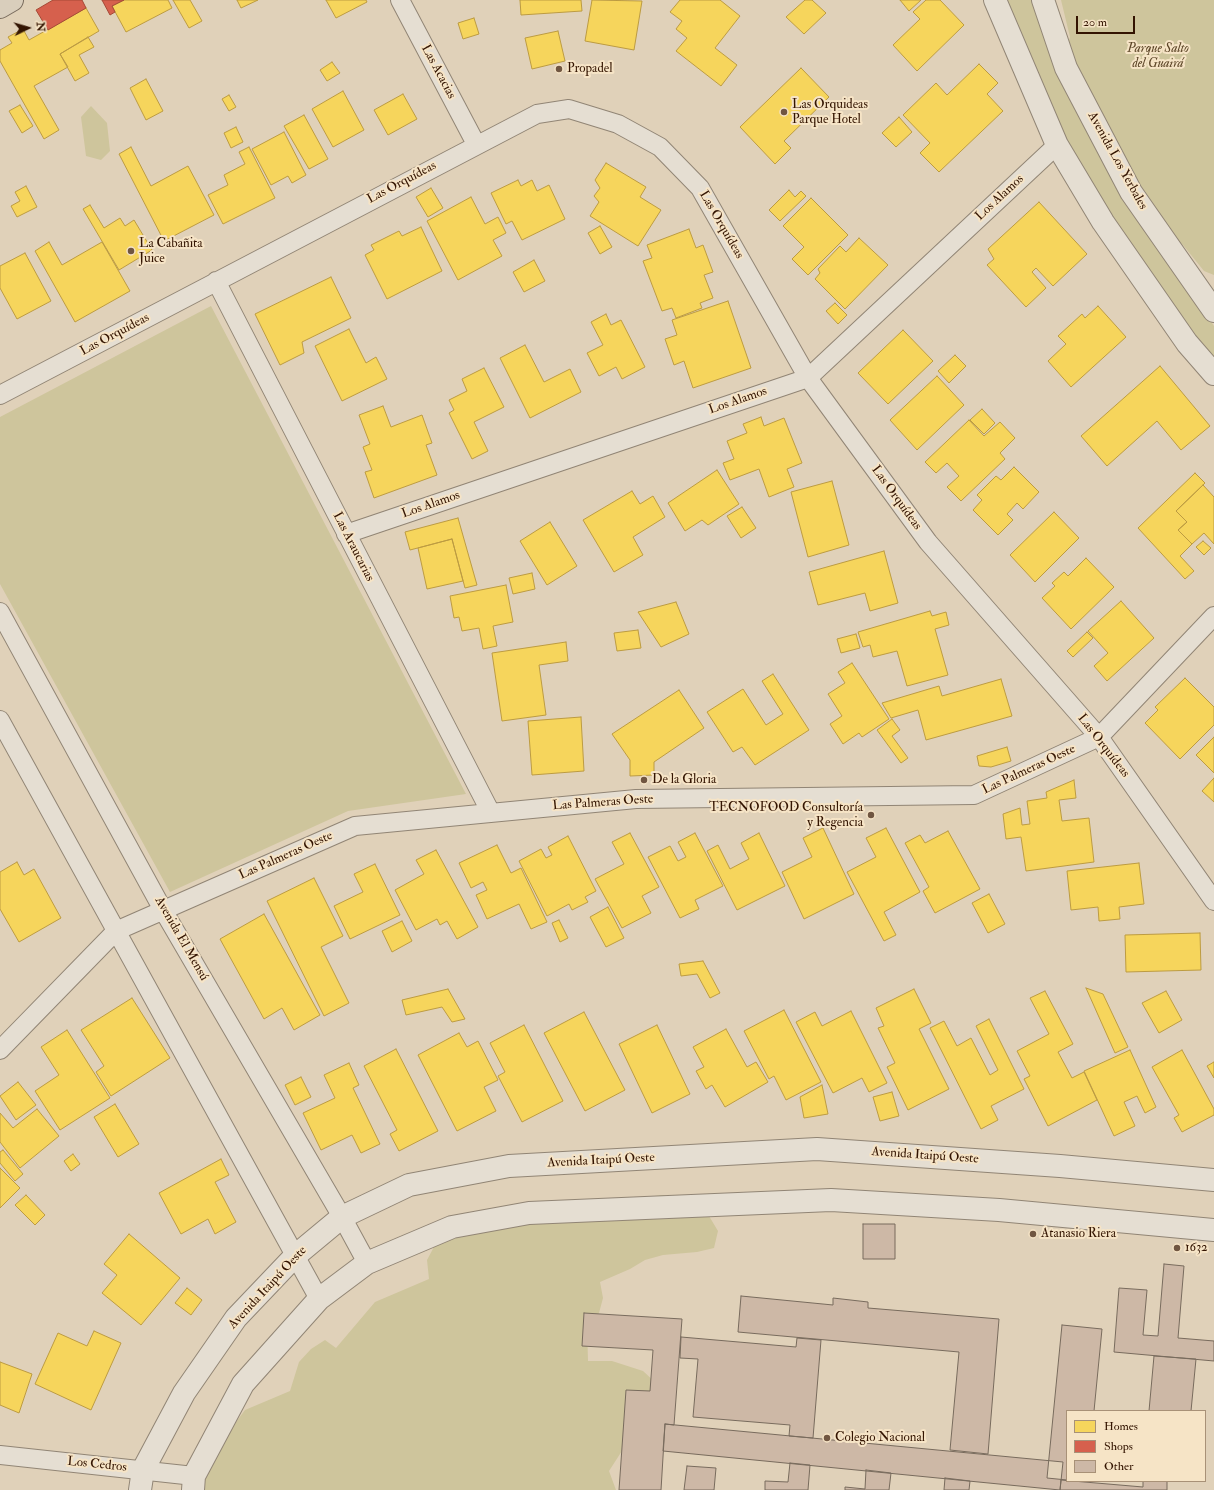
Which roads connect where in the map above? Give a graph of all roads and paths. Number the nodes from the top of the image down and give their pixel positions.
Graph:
1 (12, 0) edge
2 (400, 0) edge
3 (996, 0) edge
4 (1043, 0) edge
5 (0, 7) edge
6 (476, 144) junction
7 (1057, 145) junction
8 (216, 282) junction
9 (1214, 311) edge
10 (1214, 374) edge
11 (808, 378) junction
12 (0, 395) edge
13 (346, 534) junction
14 (0, 612) edge
15 (1214, 616) edge
16 (0, 720) edge
17 (1099, 738) junction
18 (491, 813) junction
19 (1214, 901) edge
20 (164, 910) junction
21 (116, 931) junction
22 (0, 1050) edge
23 (1214, 1180) edge
24 (342, 1217) junction
25 (1214, 1230) edge
26 (295, 1256) junction
27 (367, 1263) junction
28 (319, 1299) junction
29 (0, 1455) edge
30 (142, 1480) edge
31 (193, 1483) edge

1 - 5 main road
2 - 6 street, Las Acacias
3 - 7 street
4 - 9 street, Avenida Los Yerbales
6 - 8 street, Las Orquídeas
6 - 11 street, Las Orquídeas
7 - 10 street
7 - 11 street, Los Alamos
8 - 12 street, Las Orquídeas
8 - 13 street, Las Araucarias
11 - 13 street, Los Alamos
11 - 17 street, Las Orquídeas
13 - 18 street, Las Araucarias
14 - 20 street, Avenida El Mensú
15 - 17 street, Las Palmeras Oeste
16 - 21 street
17 - 18 street, Las Palmeras Oeste
17 - 19 street, Las Orquídeas
18 - 20 street, Las Palmeras Oeste
20 - 21 street, Las Palmeras Oeste
20 - 24 street, Avenida El Mensú
21 - 22 street, Las Palmeras Oeste
21 - 26 street
23 - 24 street, Avenida Itaipú Oeste
24 - 26 street, Avenida Itaipú Oeste
24 - 27 street, Avenida El Mensú
25 - 27 street
26 - 28 street
26 - 30 street, Avenida Itaipú Oeste
27 - 28 street
28 - 31 street
29 - 30 street, Los Cedros
30 - 31 street, Los Cedros

